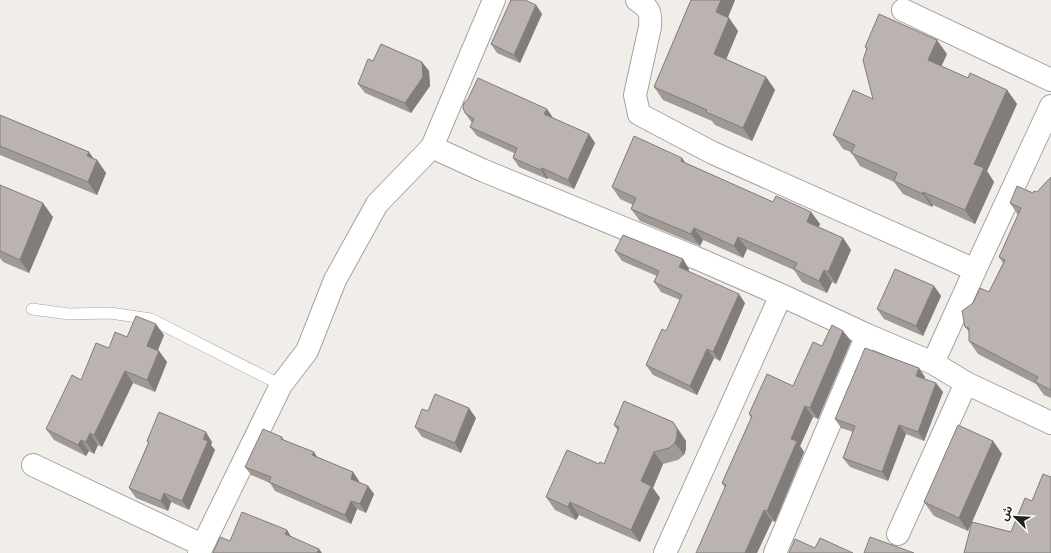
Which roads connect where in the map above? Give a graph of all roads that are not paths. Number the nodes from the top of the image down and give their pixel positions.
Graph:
1 (494, 0) edge
2 (637, 0) edge
3 (903, 10) dead end
4 (1051, 80) edge
5 (1051, 106) edge
6 (432, 147) junction
7 (975, 270) junction
8 (782, 295) junction
9 (32, 309) dead end
10 (867, 335) junction
11 (933, 363) junction
12 (966, 383) junction
13 (281, 385) junction
14 (1051, 423) edge
15 (33, 465) dead end
16 (898, 534) dead end
17 (200, 549) edge
18 (665, 553) edge
19 (775, 553) edge

1 - 6 street
2 - 7 street
3 - 4 street
5 - 7 street
6 - 8 street
6 - 13 street
7 - 11 street
8 - 10 street
8 - 18 street
9 - 13 lane
10 - 11 street
10 - 19 street
11 - 12 street
12 - 14 street
12 - 16 street
13 - 17 street
15 - 17 street

